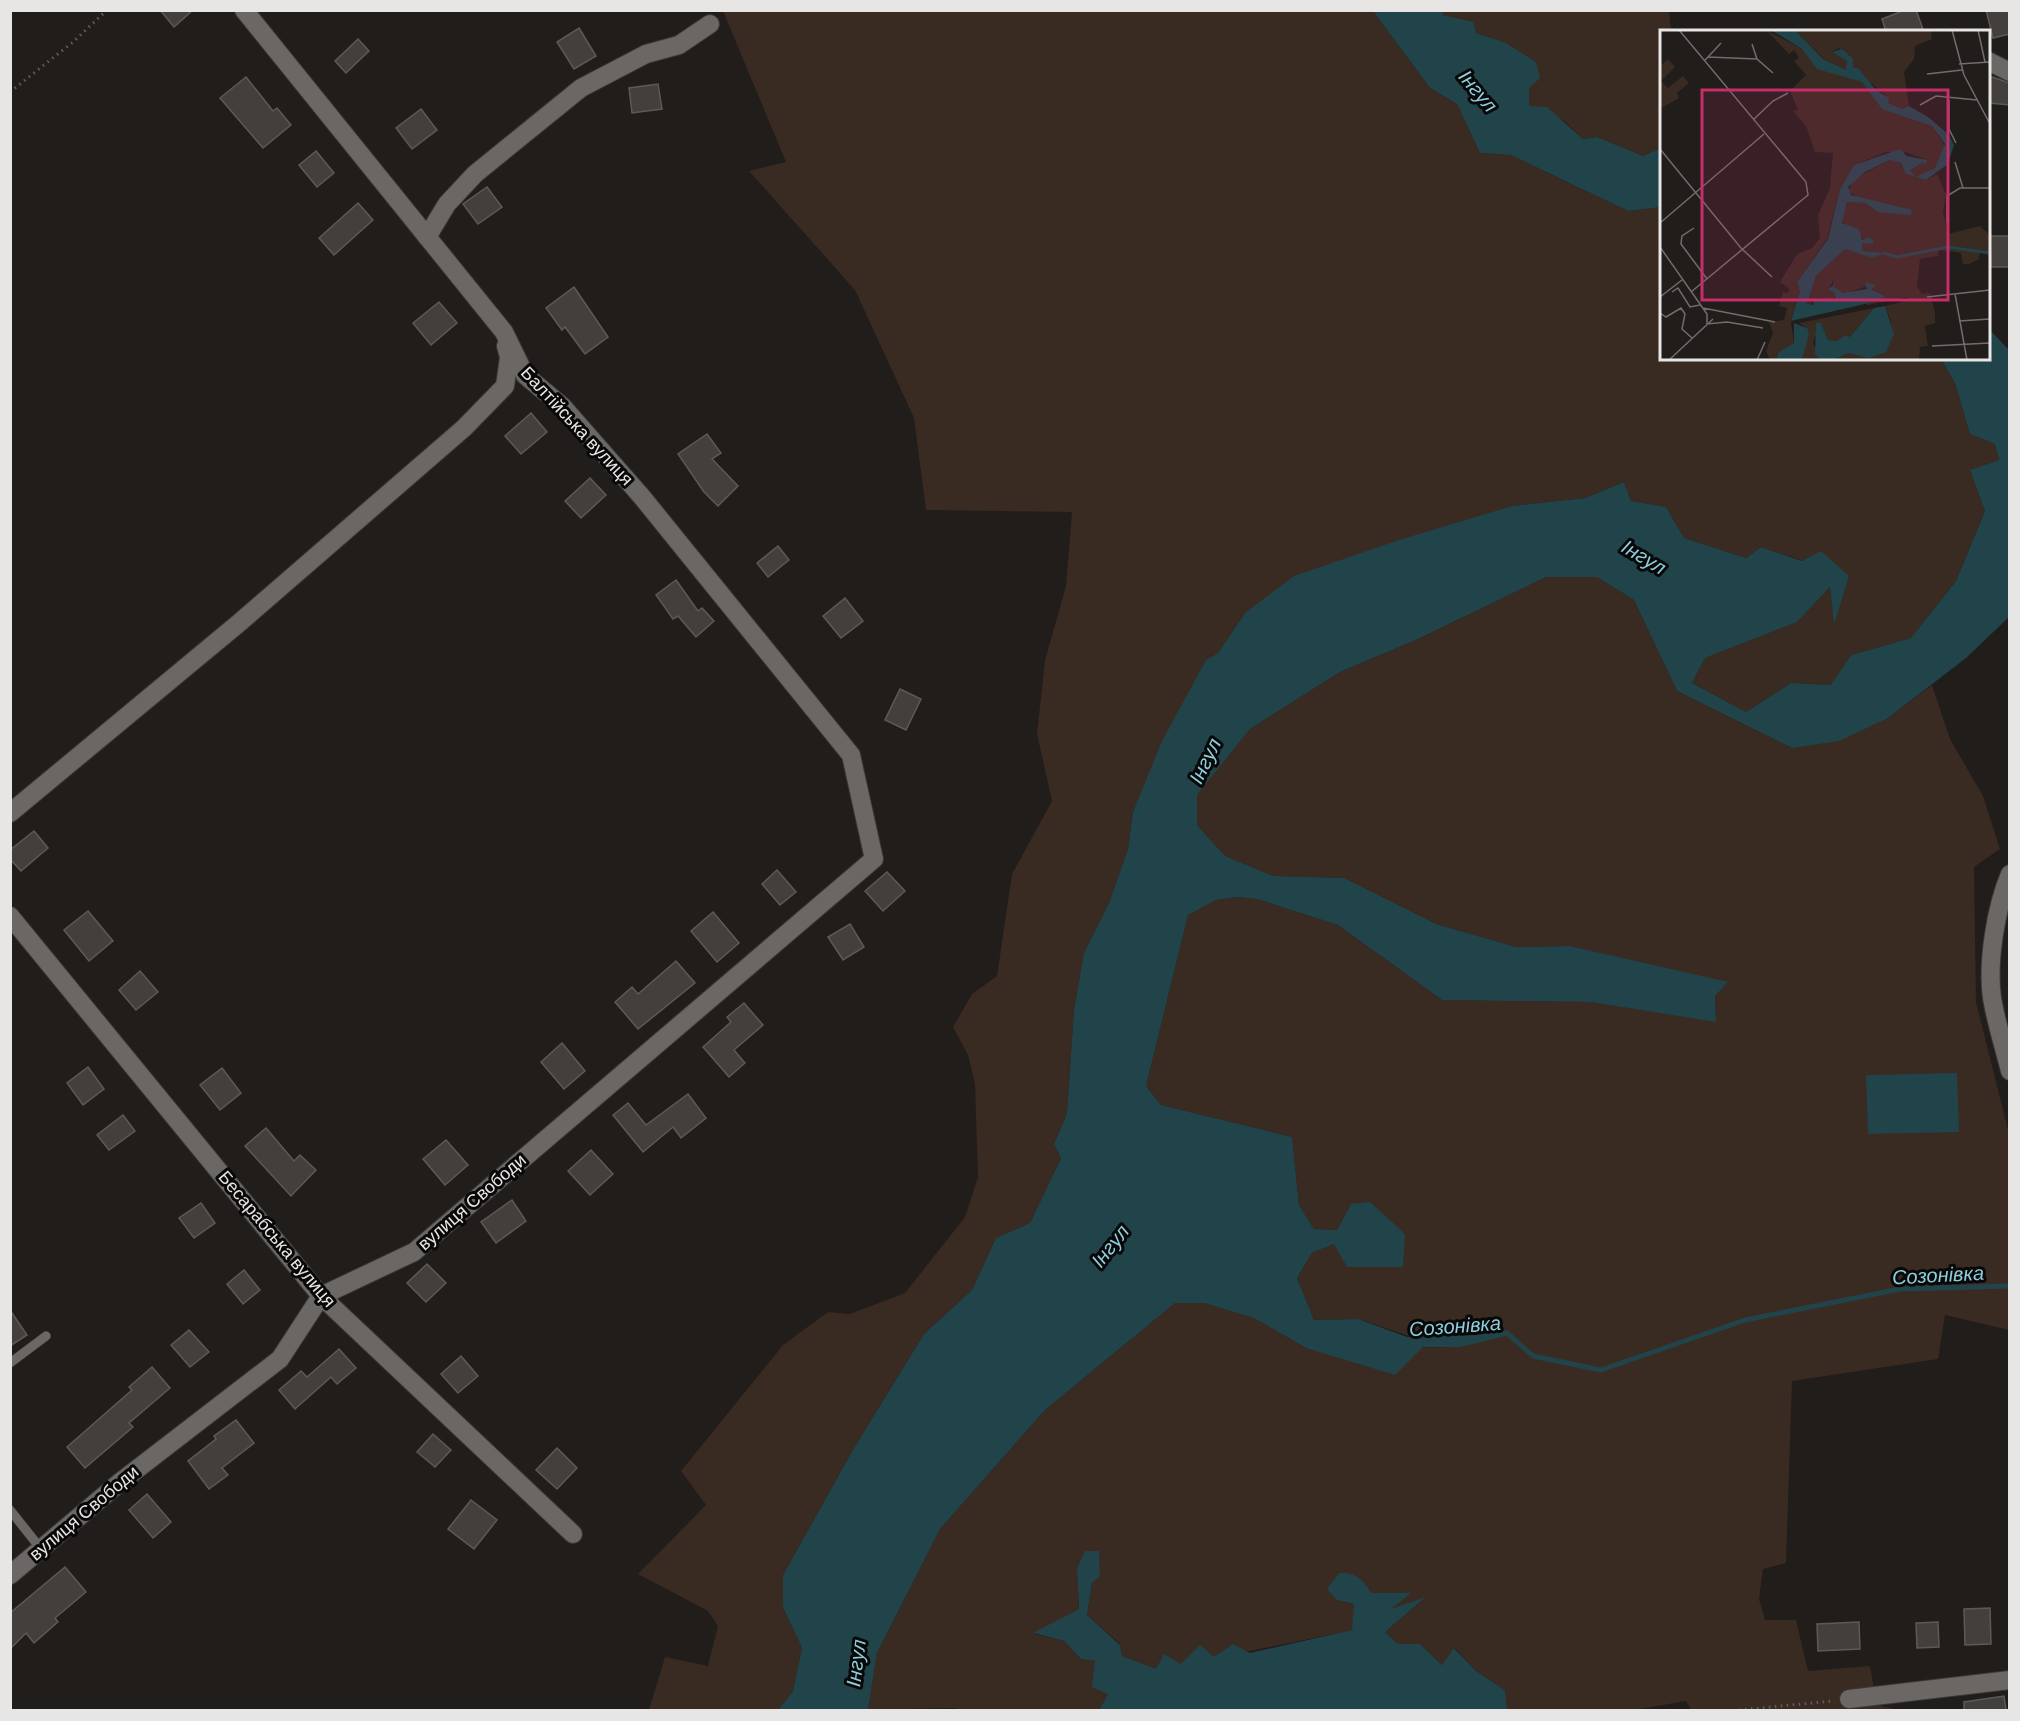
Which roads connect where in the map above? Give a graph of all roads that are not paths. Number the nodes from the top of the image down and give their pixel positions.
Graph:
1 (244, 10) edge
2 (710, 24) dead end
3 (1990, 62) edge
4 (2010, 72) edge
5 (427, 237) junction
6 (504, 332) junction
7 (10, 813) edge
8 (874, 859) joint
9 (2010, 873) edge
10 (10, 916) edge
11 (2010, 1071) edge
12 (321, 1296) junction
13 (46, 1336) dead end
14 (10, 1363) edge
15 (10, 1510) edge
16 (573, 1534) dead end
17 (41, 1549) junction
18 (10, 1575) edge
19 (2010, 1680) edge
20 (1848, 1699) road end

1 - 5 street, Балтійська вулиця
2 - 5 street
3 - 4 street
5 - 6 street, Балтійська вулиця
6 - 7 street
6 - 8 street, Балтійська вулиця
8 - 12 street, вулиця Свободи
9 - 11 street
10 - 12 street, Бесарабська вулиця
12 - 16 street, Бесарабська вулиця
12 - 17 street, вулиця Свободи
13 - 14 lane
15 - 17 lane
17 - 18 street, вулиця Свободи
19 - 20 street

